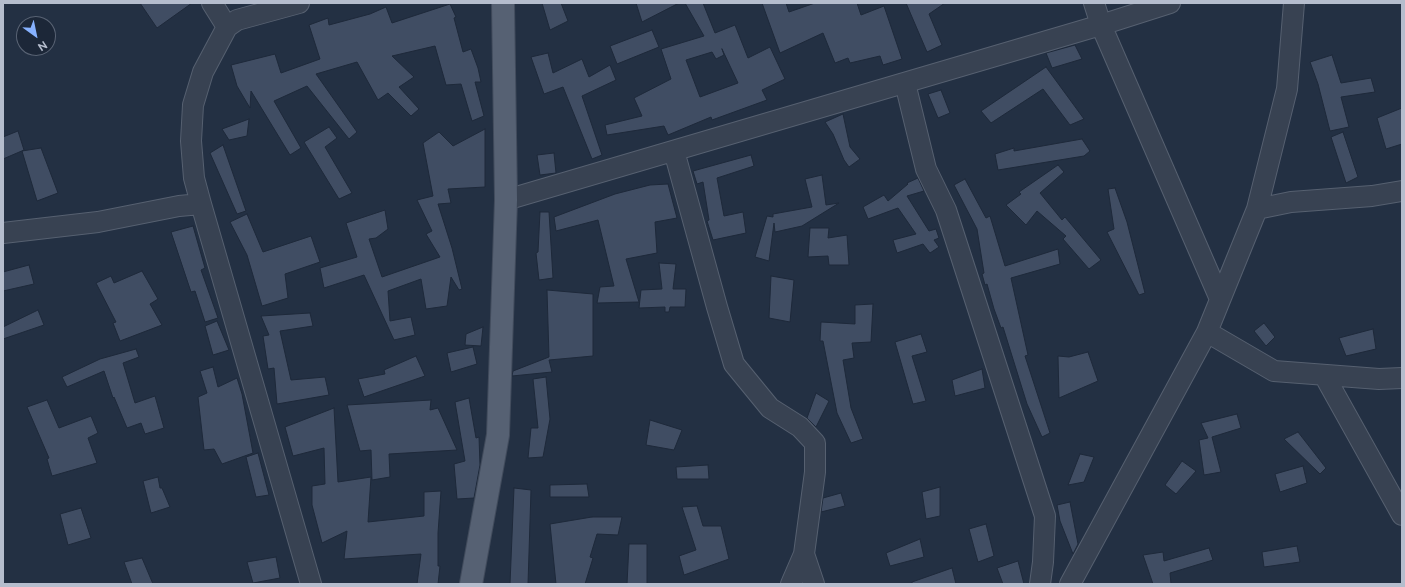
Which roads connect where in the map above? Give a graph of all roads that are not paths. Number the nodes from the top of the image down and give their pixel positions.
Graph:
1 (212, 3) edge
2 (299, 3) edge
3 (503, 3) edge
4 (1094, 3) edge
5 (1170, 3) edge
6 (1294, 3) edge
7 (1101, 25) junction
8 (227, 27) junction
9 (905, 83) junction
10 (674, 151) junction
11 (1402, 191) edge
12 (506, 200) junction
13 (201, 204) junction
14 (1257, 209) junction
15 (3, 233) edge
16 (1220, 299) junction
17 (1207, 332) junction
18 (1324, 375) junction
19 (1402, 378) edge
20 (1402, 515) edge
21 (804, 554) junction
22 (311, 584) edge
23 (471, 584) edge
24 (791, 584) edge
25 (814, 584) edge
26 (1040, 584) edge
27 (1070, 584) edge

1 - 8 street
2 - 8 street
3 - 12 main road
4 - 7 street
5 - 7 street
6 - 14 street
7 - 9 street
7 - 16 street
8 - 13 street
9 - 10 street
9 - 26 street
10 - 12 street
10 - 21 street
11 - 14 street
12 - 23 main road
13 - 15 street
13 - 22 street
14 - 16 street
16 - 17 street
17 - 18 street
17 - 27 street
18 - 19 street
18 - 20 street
21 - 24 street
21 - 25 street

